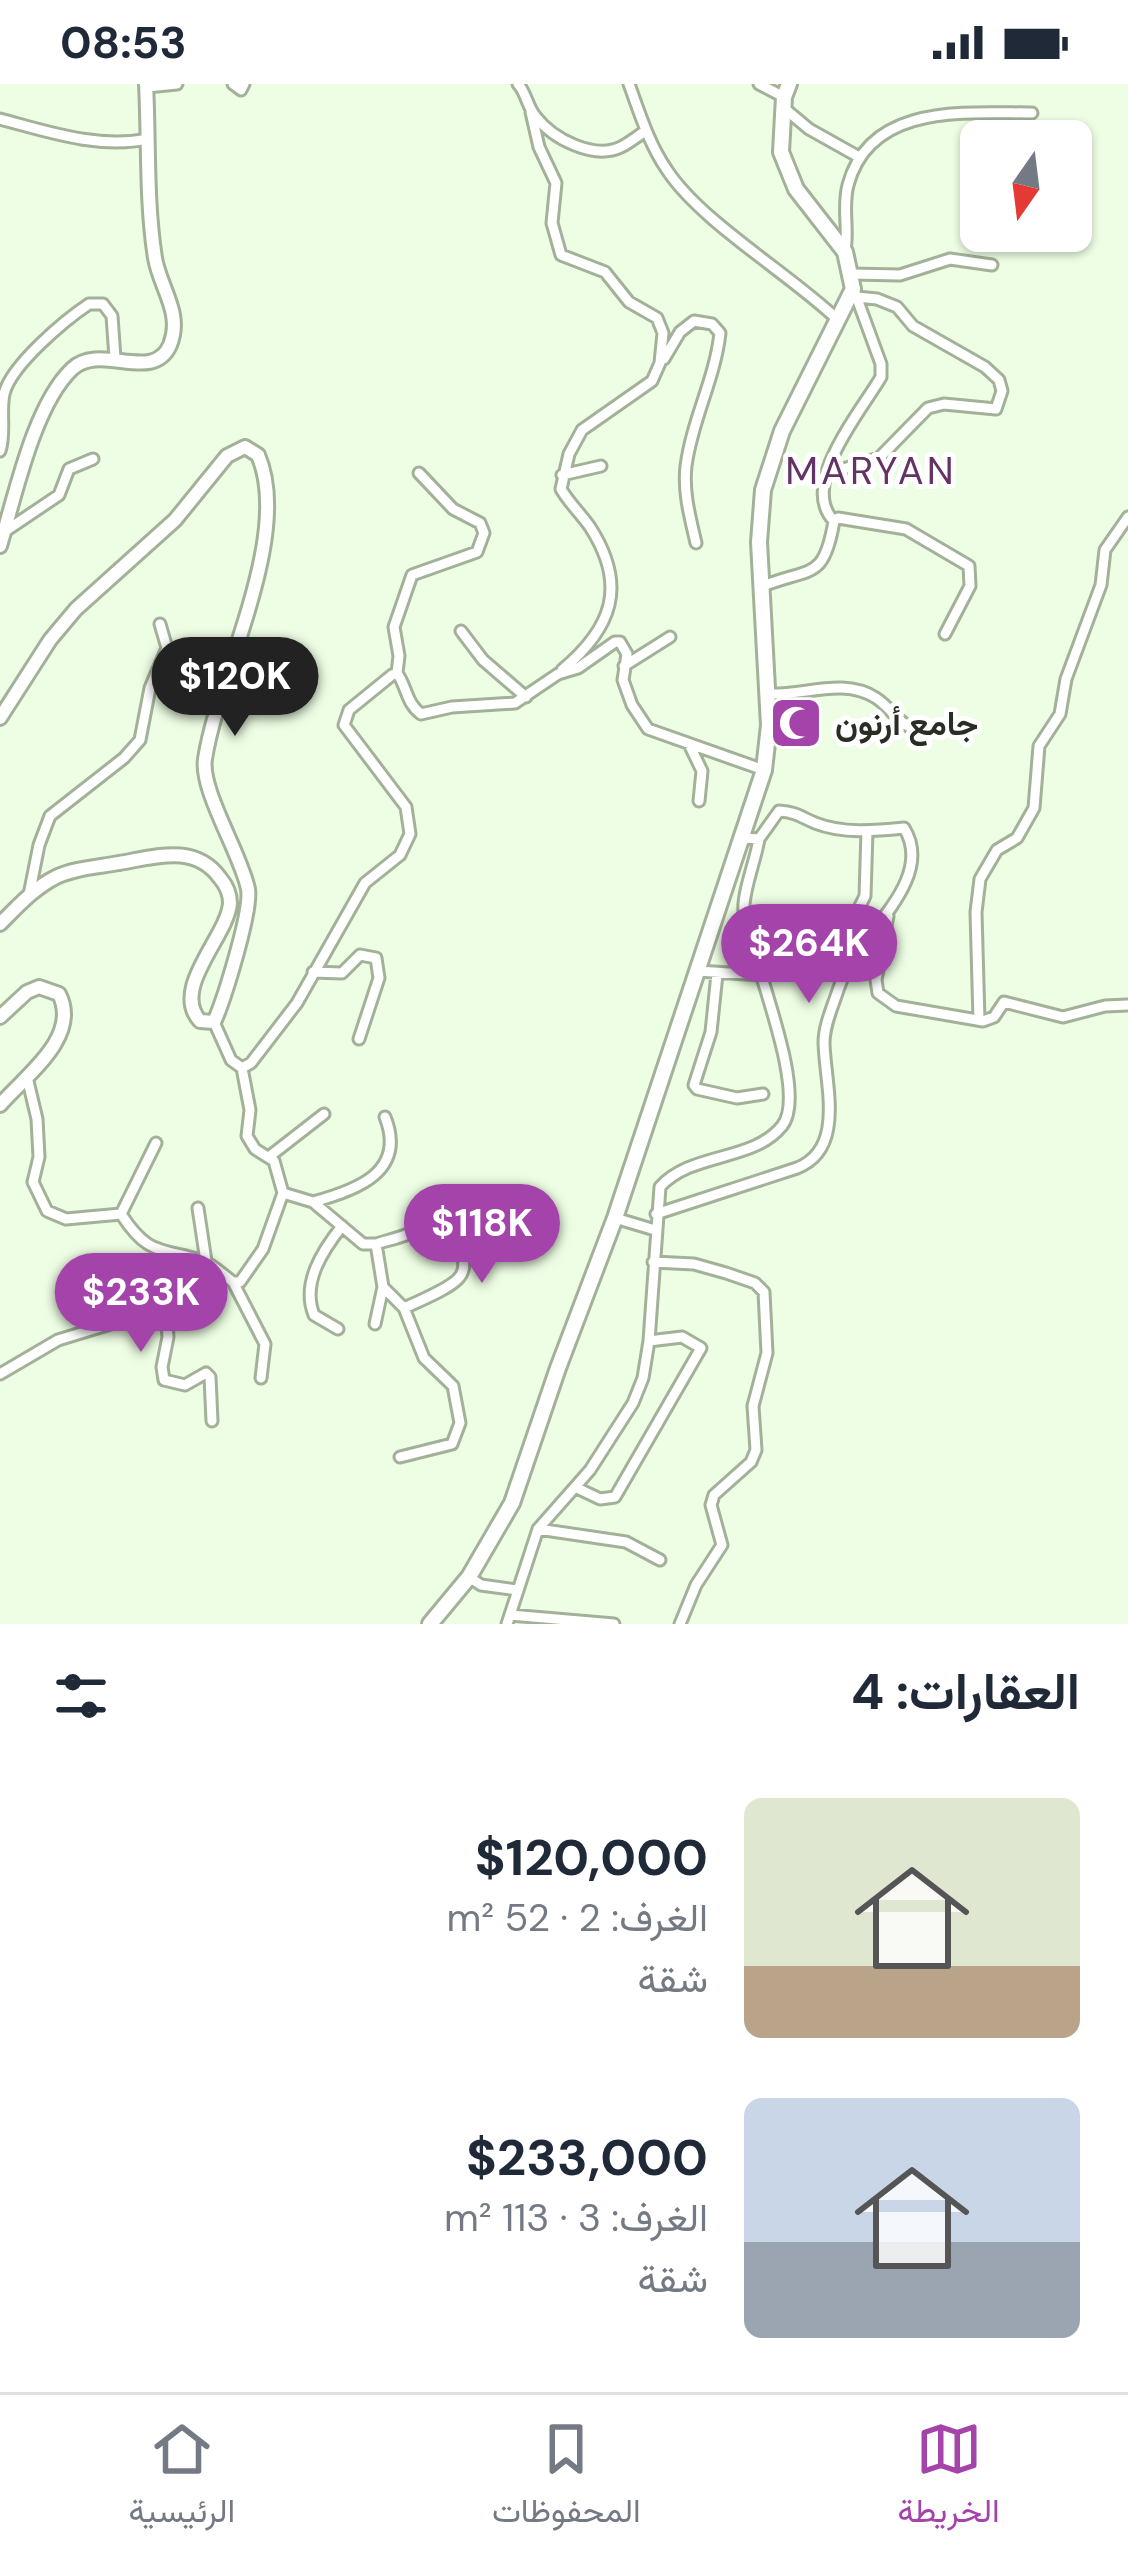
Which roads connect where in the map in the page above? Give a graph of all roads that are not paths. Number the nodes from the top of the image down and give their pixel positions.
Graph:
1 (177, 84) edge
2 (233, 84) edge
3 (244, 84) edge
4 (518, 84) edge
5 (629, 84) edge
6 (759, 84) edge
7 (146, 85) edge
8 (785, 96) edge
9 (531, 112) junction
10 (1032, 113) dead end
11 (0, 119) edge
12 (645, 131) junction
13 (148, 140) junction
14 (859, 158) junction
15 (845, 252) junction
16 (992, 266) dead end
17 (854, 287) junction
18 (838, 320) junction
19 (115, 358) junction
20 (660, 363) junction
21 (0, 451) edge
22 (93, 459) dead end
23 (601, 466) dead end
24 (419, 473) dead end
25 (826, 474) junction
26 (562, 475) junction
27 (1128, 517) edge
28 (834, 521) junction
29 (2, 539) edge
30 (696, 543) dead end
31 (764, 586) junction
32 (160, 624) dead end
33 (461, 631) dead end
34 (946, 634) dead end
35 (670, 637) dead end
36 (624, 666) junction
37 (398, 674) junction
38 (558, 674) junction
39 (768, 694) junction
40 (526, 697) junction
41 (0, 718) edge
42 (923, 733) dead end
43 (688, 742) junction
44 (764, 770) junction
45 (699, 801) dead end
46 (867, 831) junction
47 (742, 838) junction
48 (759, 839) junction
49 (29, 895) junction
50 (888, 910) junction
51 (855, 916) dead end
52 (0, 924) edge
53 (697, 971) junction
54 (313, 972) junction
55 (717, 974) junction
56 (762, 975) junction
57 (1128, 1005) edge
58 (0, 1018) edge
59 (979, 1020) junction
60 (214, 1022) junction
61 (359, 1039) dead end
62 (242, 1068) junction
63 (26, 1075) junction
64 (764, 1094) dead end
65 (0, 1105) edge
66 (324, 1114) dead end
67 (385, 1117) dead end
68 (156, 1143) dead end
69 (270, 1156) junction
70 (283, 1192) junction
71 (313, 1202) junction
72 (198, 1208) dead end
73 (121, 1214) junction
74 (656, 1214) junction
75 (616, 1218) junction
76 (342, 1226) junction
77 (655, 1230) junction
78 (376, 1244) junction
79 (162, 1253) junction
80 (206, 1261) junction
81 (653, 1262) junction
82 (233, 1282) junction
83 (382, 1287) junction
84 (404, 1308) junction
85 (130, 1318) dead end
86 (376, 1324) dead end
87 (338, 1329) dead end
88 (649, 1341) junction
89 (0, 1375) edge
90 (261, 1378) dead end
91 (212, 1421) dead end
92 (400, 1457) dead end
93 (577, 1488) junction
94 (538, 1529) junction
95 (660, 1560) dead end
96 (469, 1577) junction
97 (517, 1589) junction
98 (509, 1619) edge
99 (430, 1624) edge
100 (614, 1624) edge
101 (680, 1624) edge

1 - 7 street
2 - 3 street
4 - 9 street
5 - 12 street
6 - 8 street
7 - 13 street
8 - 14 street
8 - 15 main road
9 - 12 street
9 - 20 street
10 - 14 street
11 - 13 street
12 - 18 street
13 - 19 street
14 - 15 street
15 - 17 main road
16 - 17 street
17 - 18 main road
17 - 25 street
17 - 25 street
18 - 31 main road
19 - 21 street
19 - 29 street
20 - 26 street
20 - 30 street
22 - 29 street
23 - 26 street
24 - 37 street
25 - 28 street
26 - 38 street
27 - 59 street
28 - 31 street
28 - 34 street
31 - 39 main road
32 - 49 street
33 - 40 street
35 - 36 street
36 - 38 street
36 - 43 street
37 - 40 street
37 - 54 street
38 - 40 street
39 - 42 street
39 - 44 main road
41 - 60 street
43 - 44 street
43 - 45 street
44 - 47 main road
46 - 48 street
46 - 50 street
46 - 51 street
47 - 48 street
47 - 53 main road
48 - 56 street
49 - 52 street
49 - 60 street
50 - 59 street
50 - 74 street
53 - 55 street
53 - 75 main road
54 - 61 street
54 - 62 street
55 - 56 street
55 - 64 street
56 - 74 street
57 - 59 street
58 - 63 street
60 - 62 street
62 - 69 street
63 - 65 street
63 - 73 street
66 - 69 street
67 - 71 street
68 - 73 street
69 - 70 street
70 - 71 street
70 - 82 street
71 - 76 street
72 - 80 street
73 - 79 street
74 - 77 street
75 - 77 street
75 - 96 main road
76 - 78 street
76 - 87 street
77 - 81 street
78 - 83 street
78 - 84 street
79 - 80 street
79 - 91 street
80 - 82 street
81 - 88 street
81 - 101 street
82 - 90 street
83 - 84 street
83 - 86 street
84 - 92 street
85 - 89 street
88 - 93 street
88 - 93 street
93 - 94 street
94 - 95 street
94 - 97 street
96 - 97 street
96 - 99 main road
97 - 98 street
98 - 100 street

